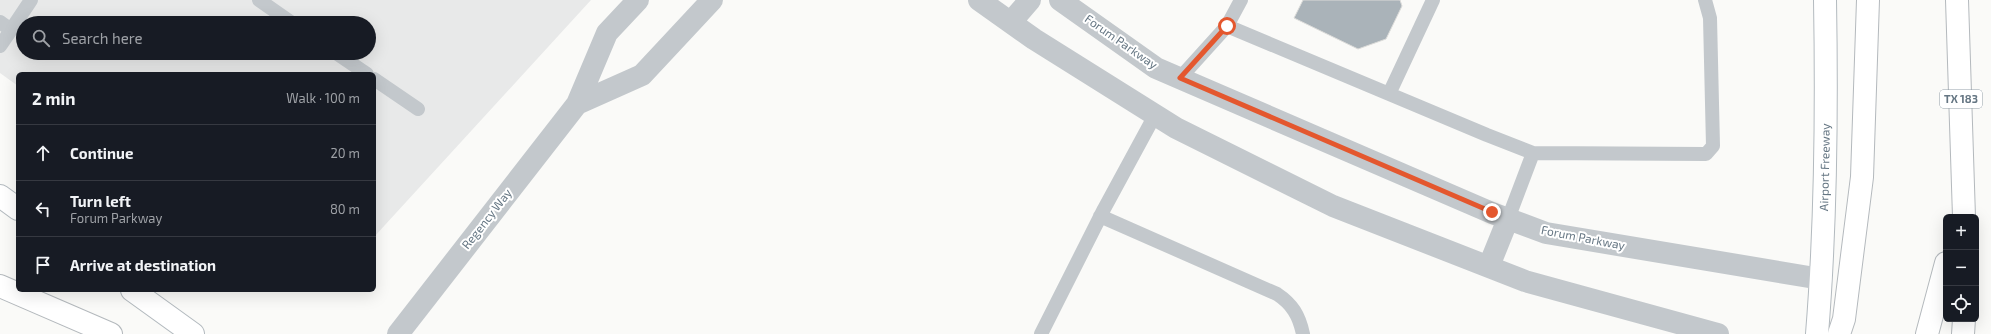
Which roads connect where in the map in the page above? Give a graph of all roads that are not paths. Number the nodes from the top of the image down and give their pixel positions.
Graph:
1 (31, 0) edge
2 (259, 0) edge
3 (638, 0) edge
4 (712, 0) edge
5 (978, 0) edge
6 (1030, 0) edge
7 (1060, 0) edge
8 (1241, 0) edge
9 (1433, 0) edge
10 (1704, 0) edge
11 (1825, 0) edge
12 (1868, 0) edge
13 (1957, 0) edge
14 (282, 16) edge
15 (1010, 22) junction
16 (6, 26) edge
17 (1227, 26) junction
18 (0, 46) edge
19 (346, 60) edge
20 (364, 72) edge
21 (1180, 78) junction
22 (376, 80) edge
23 (1389, 94) junction
24 (577, 104) junction
25 (418, 109) dead end
26 (1155, 115) junction
27 (1533, 153) junction
28 (1964, 195) junction
29 (0, 196) edge
30 (16, 208) edge
31 (1959, 214) edge
32 (1964, 214) edge
33 (1100, 216) junction
34 (1508, 219) junction
35 (1489, 266) junction
36 (1943, 275) edge
37 (1821, 279) junction
38 (0, 286) edge
39 (135, 292) edge
40 (1964, 322) edge
41 (112, 334) edge
42 (193, 334) edge
43 (398, 334) edge
44 (1040, 334) edge
45 (1303, 334) edge
46 (1718, 334) edge
47 (1817, 334) edge
48 (1839, 334) edge
49 (1927, 334) edge
50 (1964, 334) edge

1 - 16 lane
2 - 14 lane
3 - 24 street, Regency Way
4 - 24 street, Regency Way
5 - 15 street
6 - 15 street
7 - 21 street, Forum Parkway
8 - 17 lane
9 - 23 lane
10 - 27 lane
11 - 37 main road, Airport Freeway
12 - 48 main road
13 - 28 main road, TX 183
15 - 26 street
16 - 18 lane
17 - 21 lane
17 - 23 lane
19 - 20 lane
21 - 34 street, Forum Parkway
22 - 25 lane
23 - 27 lane
24 - 43 street, Regency Way
26 - 33 lane
26 - 35 street
27 - 34 lane
28 - 31 main road
28 - 32 main road, TX 183
29 - 30 main road
33 - 44 lane
33 - 45 lane
34 - 35 street
34 - 37 street, Forum Parkway
35 - 46 street
36 - 49 main road
37 - 47 main road, Airport Freeway
38 - 41 main road
39 - 42 main road
40 - 50 main road

